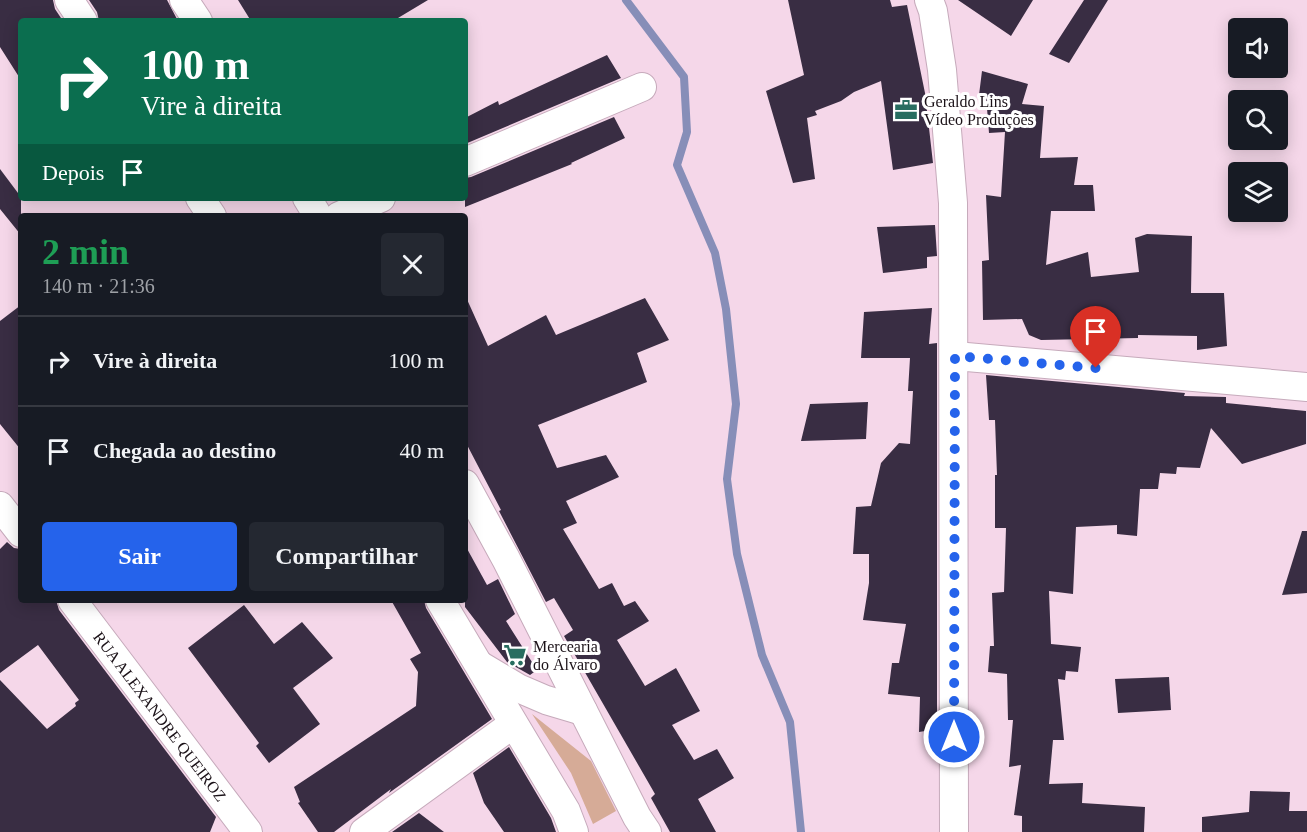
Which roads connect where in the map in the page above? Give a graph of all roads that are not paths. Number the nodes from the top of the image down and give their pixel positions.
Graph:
1 (69, 0) edge
2 (934, 4) edge
3 (80, 18) edge
4 (642, 87) dead end
5 (468, 161) edge
6 (374, 201) edge
7 (346, 213) edge
8 (955, 356) junction
9 (1307, 387) edge
10 (468, 489) edge
11 (6, 505) edge
12 (18, 527) edge
13 (74, 603) edge
14 (442, 603) edge
15 (477, 664) junction
16 (583, 711) junction
17 (513, 724) junction
18 (248, 832) edge
19 (364, 832) edge
20 (574, 832) edge
21 (647, 832) edge
22 (954, 832) edge

1 - 3 street
2 - 8 street
4 - 5 street
6 - 7 street
8 - 9 street
8 - 22 street
10 - 16 street
11 - 12 street
13 - 18 street, RUA ALEXANDRE QUEIROZ
14 - 15 street
15 - 16 street
15 - 17 street
16 - 21 street
17 - 19 street
17 - 20 street

